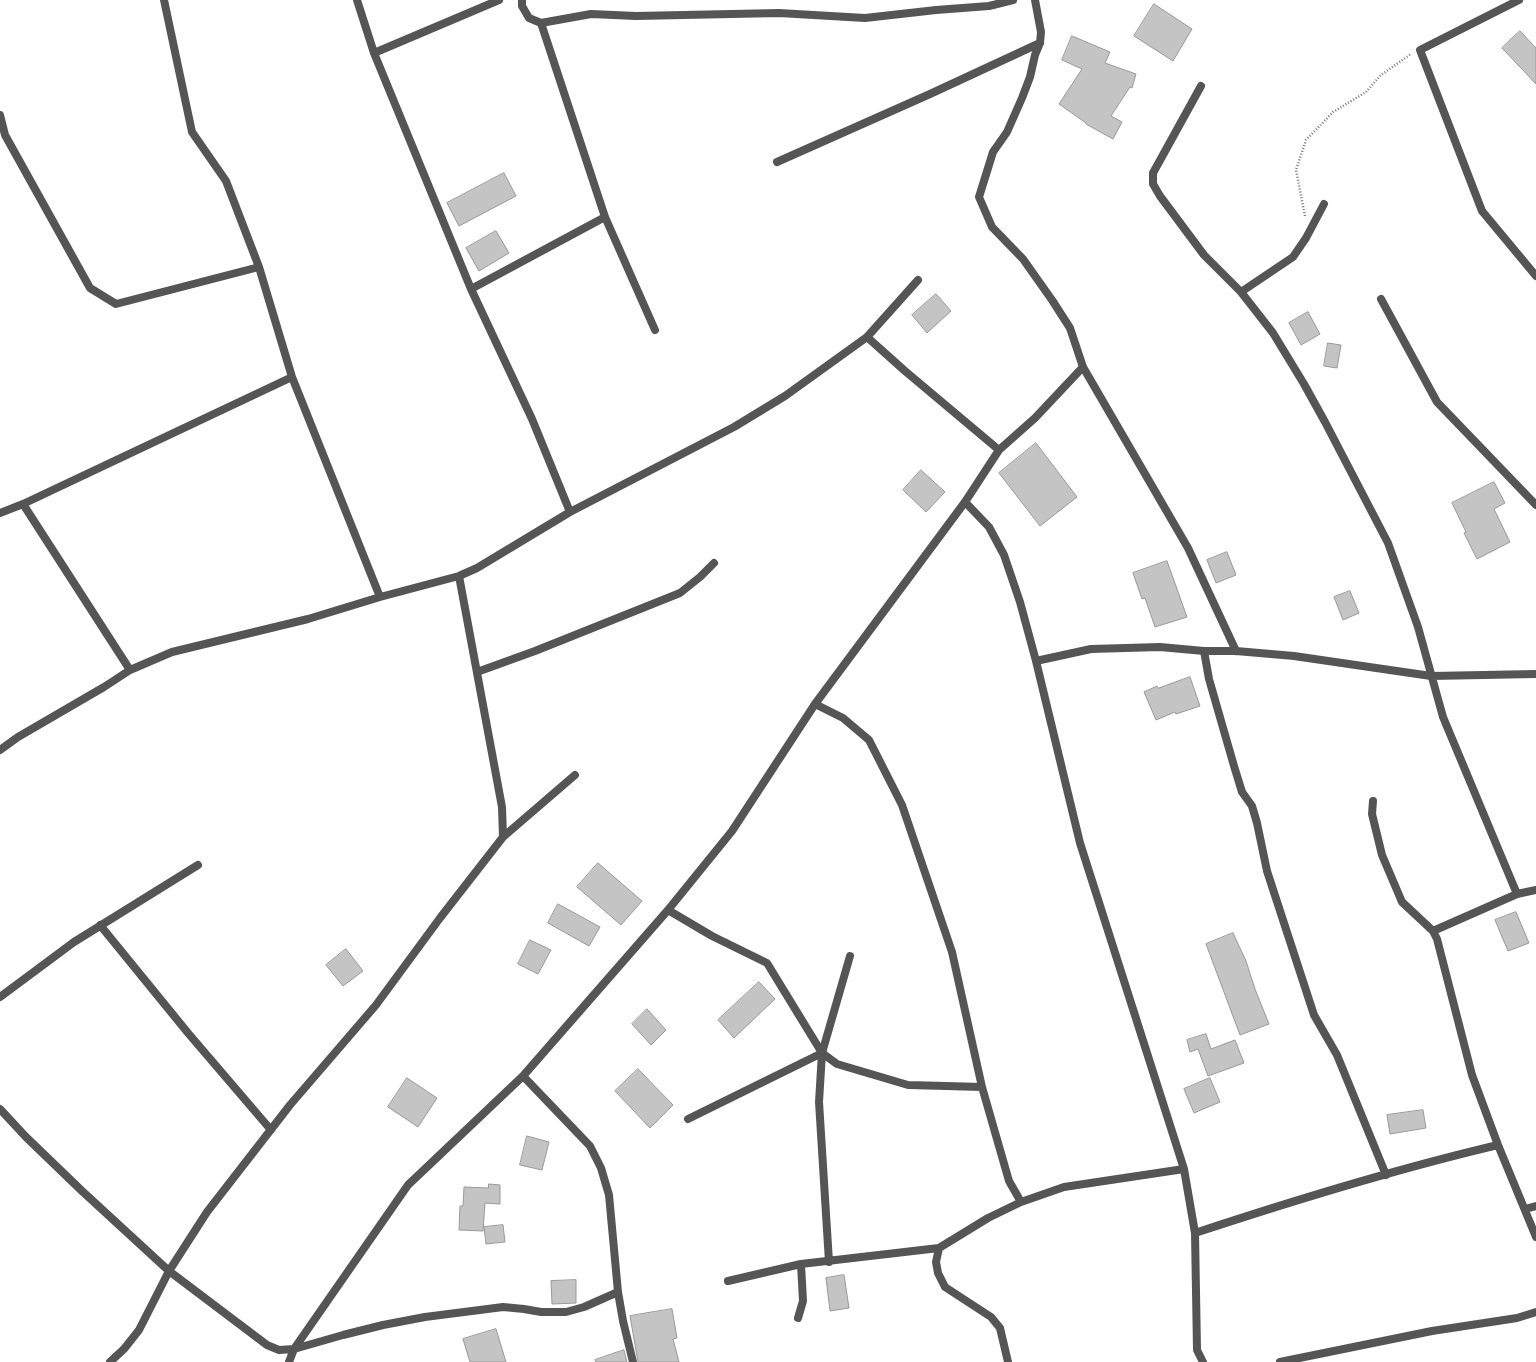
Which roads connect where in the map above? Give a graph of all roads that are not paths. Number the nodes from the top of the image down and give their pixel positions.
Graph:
1 (164, 0) edge
2 (357, 0) edge
3 (499, 0) edge
4 (522, 0) edge
5 (1013, 0) edge
6 (1035, 0) edge
7 (1519, 0) edge
8 (541, 23) junction
9 (1040, 42) junction
10 (374, 53) junction
11 (1201, 86) dead end
12 (0, 115) edge
13 (2, 136) edge
14 (777, 162) dead end
15 (1324, 204) dead end
16 (605, 216) junction
17 (259, 267) junction
18 (1534, 271) edge
19 (918, 280) dead end
20 (471, 289) junction
21 (1241, 292) junction
22 (1381, 299) dead end
23 (655, 330) dead end
24 (867, 337) junction
25 (1083, 367) junction
26 (292, 377) junction
27 (999, 450) junction
28 (965, 502) junction
29 (23, 504) junction
30 (1536, 505) edge
31 (570, 512) junction
32 (0, 513) edge
33 (714, 563) dead end
34 (459, 576) junction
35 (380, 597) junction
36 (1204, 651) junction
37 (1236, 651) junction
38 (1036, 661) junction
39 (130, 670) junction
40 (477, 672) junction
41 (1536, 674) edge
42 (1431, 676) junction
43 (815, 704) junction
44 (0, 750) edge
45 (575, 775) dead end
46 (1373, 801) dead end
47 (504, 837) junction
48 (198, 865) dead end
49 (1536, 890) edge
50 (1517, 894) junction
51 (668, 910) junction
52 (100, 925) junction
53 (1433, 931) junction
54 (850, 956) dead end
55 (0, 997) edge
56 (822, 1053) junction
57 (523, 1076) junction
58 (982, 1087) junction
59 (0, 1110) edge
60 (688, 1119) dead end
61 (271, 1130) junction
62 (1498, 1145) junction
63 (1184, 1169) junction
64 (1386, 1175) junction
65 (1021, 1202) junction
66 (1536, 1206) edge
67 (1525, 1209) junction
68 (1195, 1233) junction
69 (1536, 1237) edge
70 (939, 1248) junction
71 (829, 1262) junction
72 (801, 1264) junction
73 (169, 1271) junction
74 (728, 1281) dead end
75 (618, 1292) junction
76 (1536, 1312) edge
77 (798, 1318) dead end
78 (294, 1349) junction
79 (110, 1362) edge
80 (289, 1362) edge
81 (633, 1362) edge
82 (1008, 1362) edge
83 (1203, 1362) edge
84 (1280, 1362) edge

1 - 17 street
2 - 10 street
3 - 10 street
4 - 8 street
5 - 8 street
6 - 9 street
7 - 18 street
8 - 16 street
9 - 14 street
9 - 25 street
10 - 20 street
11 - 21 street
12 - 13 street
13 - 17 street
15 - 21 street
16 - 20 street
16 - 23 street
17 - 26 street
19 - 24 street
20 - 31 street
21 - 42 street
22 - 30 street
24 - 27 street
24 - 31 street
25 - 27 street
25 - 37 street
26 - 29 street
26 - 35 street
27 - 28 street
28 - 38 street
28 - 43 street
29 - 32 street
29 - 39 street
31 - 34 street
33 - 40 street
34 - 35 street
34 - 40 street
35 - 39 street
36 - 37 street
36 - 38 street
36 - 64 street
37 - 42 street
38 - 63 street
39 - 44 street
40 - 47 street
41 - 42 street
42 - 50 street
43 - 51 street
43 - 58 street
45 - 47 street
46 - 53 street
47 - 61 street
48 - 52 street
49 - 50 street
50 - 53 street
51 - 56 street
51 - 57 street
52 - 55 street
52 - 61 street
53 - 62 street
54 - 56 street
56 - 58 street
56 - 60 street
56 - 71 street
57 - 75 street
57 - 78 street
58 - 65 street
59 - 73 street
61 - 73 street
62 - 64 street
62 - 67 street
63 - 65 street
63 - 68 street
64 - 68 street
65 - 70 street
66 - 67 street
67 - 69 street
68 - 83 street
70 - 71 street
70 - 82 street
71 - 72 street
72 - 74 street
72 - 77 street
73 - 78 street
73 - 79 street
75 - 78 street
75 - 81 street
76 - 84 street
78 - 80 street

